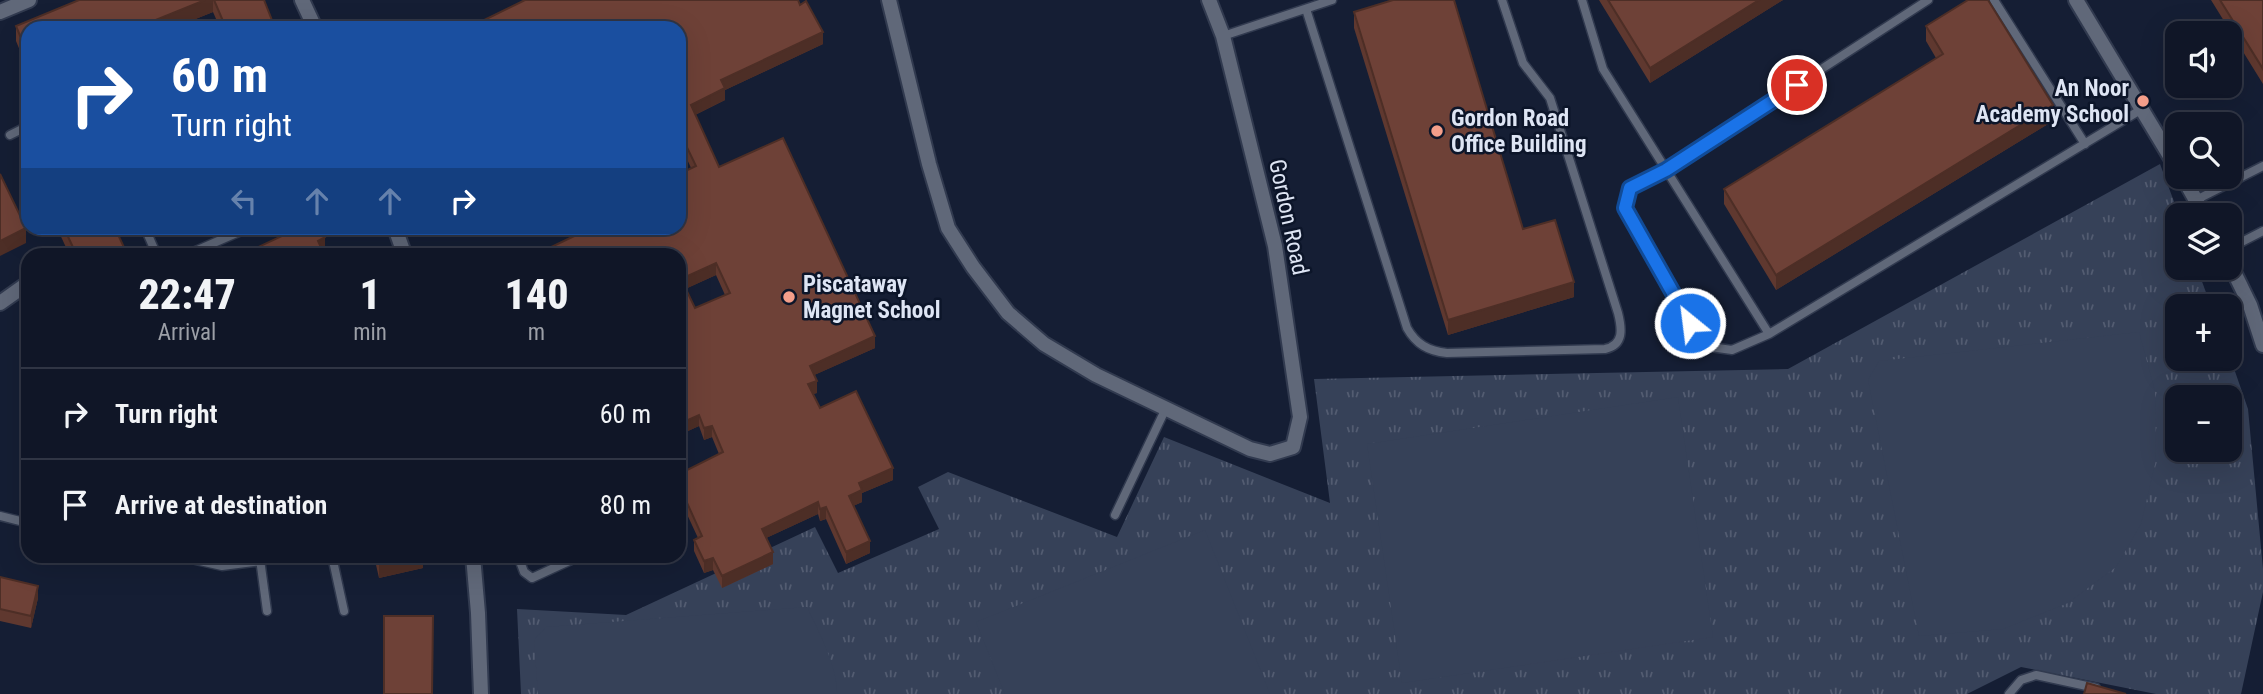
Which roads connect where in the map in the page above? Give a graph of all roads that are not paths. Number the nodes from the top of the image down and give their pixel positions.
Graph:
1 (29, 0) edge
2 (302, 0) edge
3 (889, 0) edge
4 (1209, 0) edge
5 (1332, 0) edge
6 (1502, 0) edge
7 (1582, 0) edge
8 (1928, 0) edge
9 (1994, 0) edge
10 (2076, 0) edge
11 (1306, 9) junction
12 (0, 12) edge
13 (312, 21) edge
14 (1223, 36) junction
15 (2142, 109) junction
16 (21, 130) edge
17 (10, 135) dead end
18 (2085, 144) junction
19 (2165, 148) edge
20 (2263, 166) edge
21 (1666, 170) junction
22 (2190, 189) edge
23 (2196, 200) junction
24 (2198, 203) edge
25 (2263, 231) edge
26 (232, 235) edge
27 (2242, 242) edge
28 (202, 248) edge
29 (2238, 280) edge
30 (21, 288) edge
31 (0, 303) edge
32 (1769, 334) junction
33 (2263, 345) edge
34 (1166, 408) junction
35 (1115, 515) dead end
36 (0, 516) edge
37 (21, 521) edge
38 (209, 563) edge
39 (238, 563) edge
40 (261, 563) edge
41 (334, 563) edge
42 (474, 563) edge
43 (521, 563) edge
44 (565, 563) edge
45 (267, 611) dead end
46 (344, 611) dead end
47 (2111, 691) edge
48 (481, 694) edge
49 (2009, 694) edge

1 - 12 street
2 - 13 street
3 - 34 street
4 - 14 street, Gordon Road
5 - 11 lane
6 - 11 lane
7 - 21 lane
8 - 21 lane
9 - 18 lane
10 - 15 street
11 - 14 lane
14 - 34 street, Gordon Road
15 - 18 lane
15 - 19 street
16 - 17 lane
18 - 32 lane
20 - 23 lane
21 - 32 lane
21 - 32 lane
22 - 23 street
23 - 24 street
25 - 27 lane
26 - 28 lane
29 - 33 street
30 - 31 street
34 - 35 lane
36 - 37 lane
38 - 39 lane
40 - 45 lane
41 - 46 lane
42 - 48 street
43 - 44 lane
47 - 49 lane

